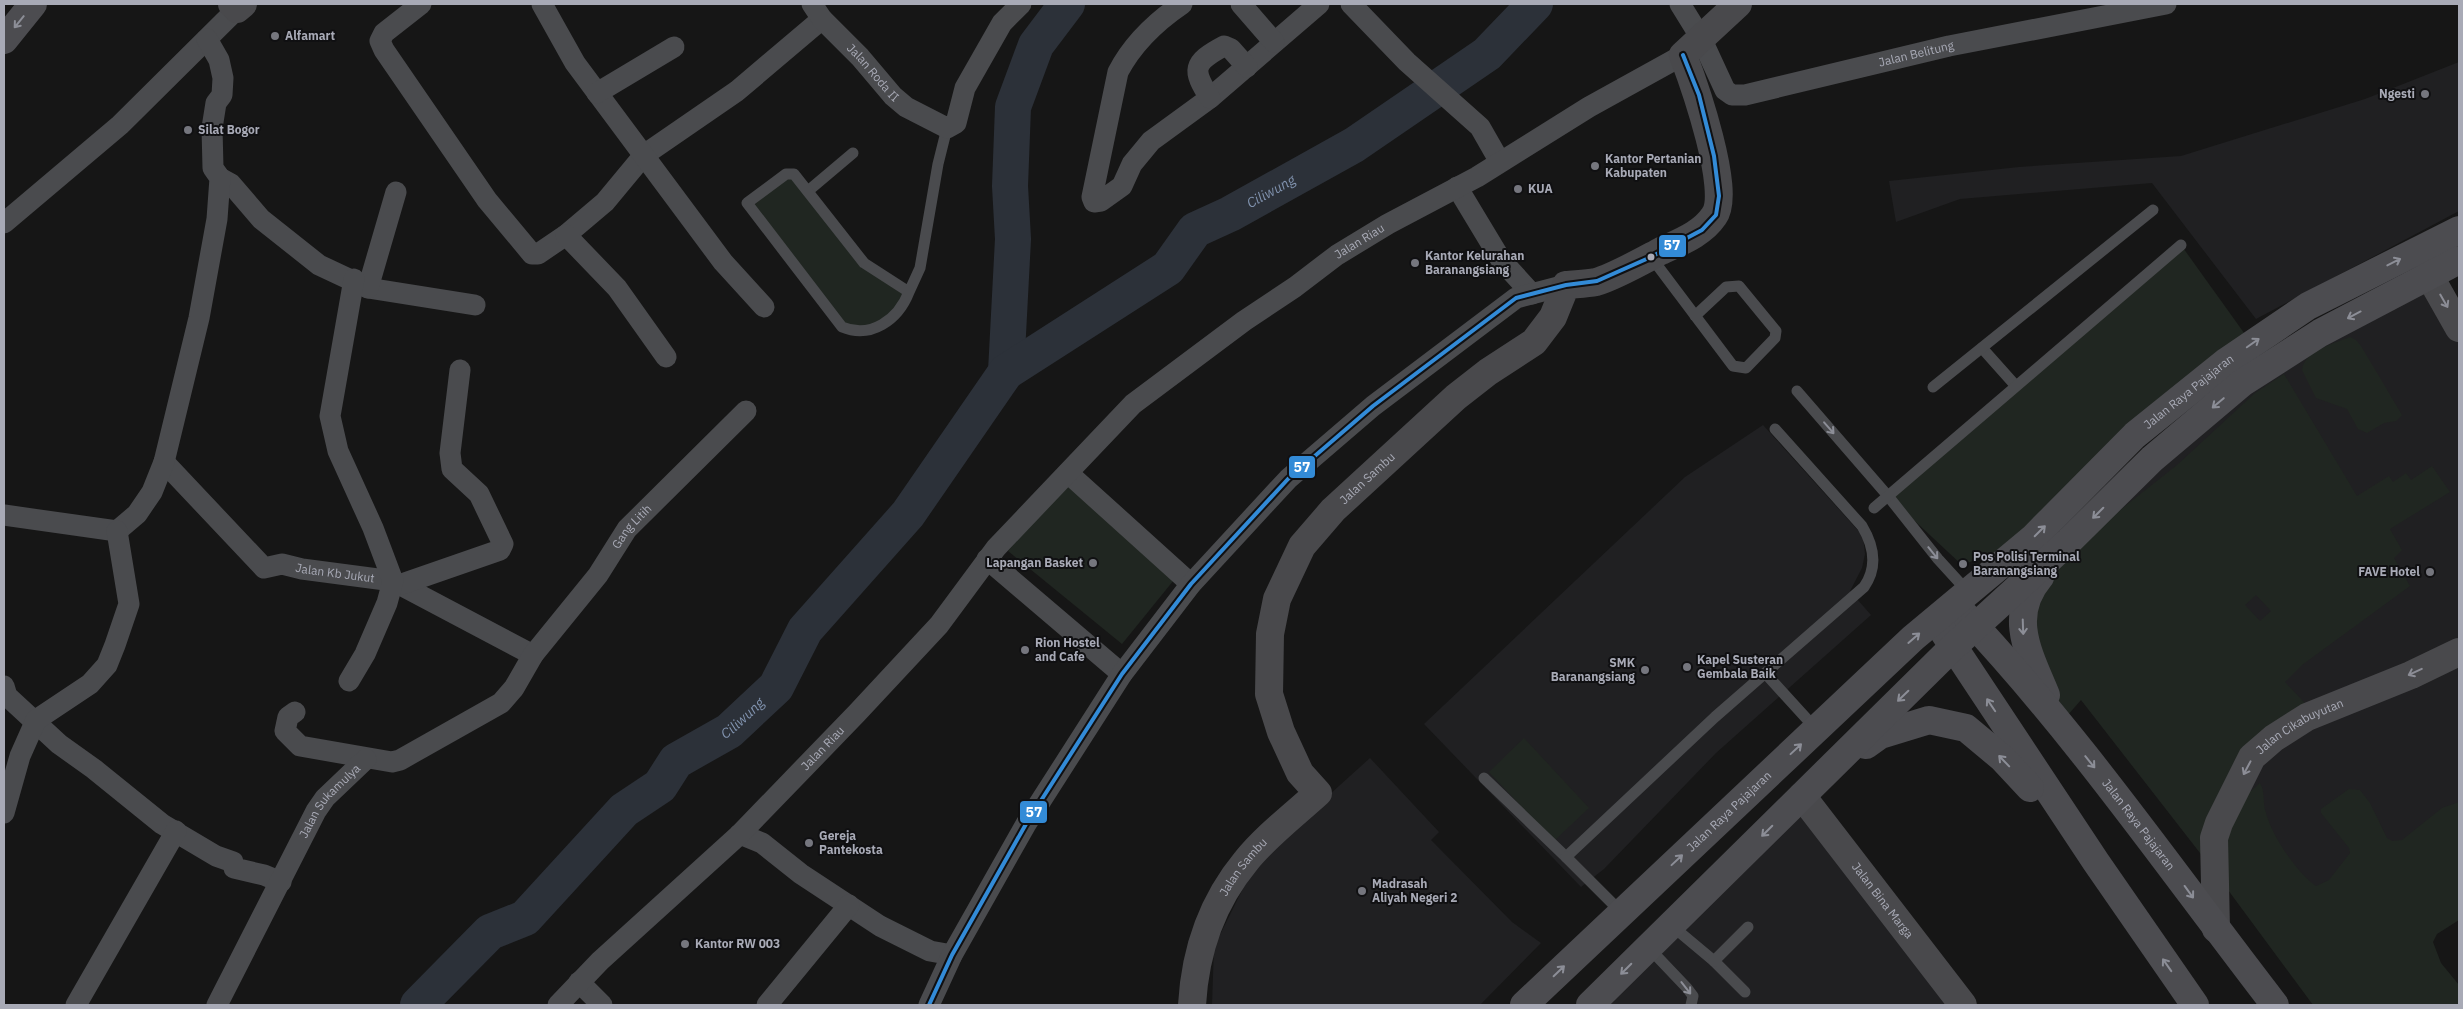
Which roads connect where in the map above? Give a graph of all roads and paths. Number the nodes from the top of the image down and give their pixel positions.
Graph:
1 (33, 4) edge
2 (421, 4) edge
3 (542, 4) edge
4 (1021, 4) edge
5 (1182, 4) edge
6 (1241, 4) edge
7 (1319, 4) edge
8 (1351, 4) edge
9 (1680, 4) edge
10 (1738, 4) edge
11 (2166, 4) edge
12 (237, 5) edge
13 (817, 12) edge
14 (207, 39) junction
15 (4, 40) edge
16 (1274, 42) junction
17 (1692, 46) junction
18 (674, 47) dead end
19 (1247, 67) junction
20 (597, 93) junction
21 (1210, 98) junction
22 (947, 128) junction
23 (853, 153) dead end
24 (644, 155) junction
25 (1500, 162) junction
26 (220, 178) junction
27 (1457, 187) junction
28 (808, 191) junction
29 (396, 192) dead end
30 (2153, 210) dead end
31 (4, 223) edge
32 (2459, 230) edge
33 (566, 235) junction
34 (2181, 245) dead end
35 (1651, 257) junction
36 (2459, 260) edge
37 (2429, 275) junction
38 (361, 284) junction
39 (1566, 285) junction
40 (909, 292) junction
41 (1532, 294) junction
42 (475, 305) dead end
43 (764, 307) dead end
44 (1695, 316) junction
45 (2459, 328) edge
46 (1982, 348) junction
47 (666, 357) dead end
48 (460, 370) dead end
49 (2235, 372) junction
50 (2015, 385) junction
51 (1933, 387) dead end
52 (1797, 391) dead end
53 (746, 411) dead end
54 (1775, 429) dead end
55 (164, 462) junction
56 (1068, 473) junction
57 (1888, 496) junction
58 (1874, 508) dead end
59 (4, 515) edge
60 (117, 531) junction
61 (2069, 541) junction
62 (987, 559) junction
63 (398, 583) junction
64 (1191, 584) junction
65 (1954, 605) junction
66 (1975, 626) junction
67 (1953, 647) junction
68 (2459, 652) edge
69 (532, 656) junction
70 (1122, 674) junction
71 (1765, 674) junction
72 (350, 681) dead end
73 (4, 686) edge
74 (295, 712) dead end
75 (36, 720) junction
76 (2060, 724) junction
77 (1817, 730) junction
78 (366, 759) junction
79 (1828, 770) junction
80 (1484, 778) dead end
81 (1802, 796) junction
82 (4, 813) edge
83 (176, 831) junction
84 (740, 834) junction
85 (1566, 857) junction
86 (2096, 862) junction
87 (281, 882) junction
88 (849, 904) junction
89 (1620, 912) junction
90 (1671, 925) junction
91 (1748, 927) dead end
92 (2216, 929) junction
93 (1648, 947) junction
94 (952, 955) junction
95 (1714, 961) junction
96 (579, 982) junction
97 (1745, 992) dead end
98 (76, 1005) edge
99 (217, 1005) edge
100 (558, 1005) edge
101 (602, 1005) edge
102 (767, 1005) edge
103 (929, 1005) edge
104 (1192, 1005) edge
105 (1524, 1005) edge
106 (1590, 1005) edge
107 (1691, 1005) edge
108 (1963, 1005) edge
109 (2195, 1005) edge
110 (2275, 1005) edge

1 -> 15 main road
2 - 33 street
3 - 20 street
4 - 22 street
5 - 21 street
6 - 16 street
7 - 16 street
8 - 25 street
9 - 17 street
10 - 17 street
11 - 17 street, Jalan Belitung
12 - 14 street
13 - 22 street, Jalan Roda II
13 - 24 street
14 - 26 street
14 - 31 street
16 - 19 street
17 - 25 street, Jalan Riau
17 - 35 street
18 - 20 street
19 - 21 street
19 - 21 street
20 - 24 street
22 - 40 lane
23 - 28 lane
24 - 33 street
24 - 43 street
25 - 27 street, Jalan Riau
26 - 38 street
26 - 55 street
27 - 41 street
27 - 56 street, Jalan Riau
28 - 40 lane
28 - 40 lane
29 - 38 street
30 - 46 lane
49 -> 32 main road, Jalan Raya Pajajaran
33 - 47 street
34 - 50 lane
35 - 39 street
35 - 44 lane
36 - 37 main road, Jalan Raya Pajajaran
37 -> 45 street
37 -> 49 main road, Jalan Raya Pajajaran
38 - 42 street
38 - 63 street
39 - 41 street
39 - 104 street, Jalan Sambu
41 - 64 street
44 - 44 lane
46 - 50 lane
46 - 51 lane
48 - 63 street
49 -> 61 main road, Jalan Raya Pajajaran
65 -> 49 main road, Jalan Raya Pajajaran
50 - 57 lane
52 -> 57 lane
53 - 69 street, Gang Litih
54 - 71 lane
55 - 60 street
55 - 63 street, Jalan Kb Jukut
56 - 62 street, Jalan Riau
56 - 64 street
57 - 58 lane
57 -> 65 lane
59 - 60 street
60 - 75 street
61 - 66 main road, Jalan Raya Pajajaran
61 -> 76 main road
62 - 70 street
62 - 84 street, Jalan Riau
63 - 69 street, Jalan Kb Jukut
63 - 72 street
64 - 70 street
65 - 66 main road, Jalan Raya Pajajaran
65 - 67 main road
77 -> 65 main road, Jalan Raya Pajajaran
66 - 67 main road, Jalan Raya Pajajaran
66 - 76 main road, Jalan Raya Pajajaran
67 -> 79 main road, Jalan Raya Pajajaran
86 -> 67 main road
68 -> 92 street, Jalan Cikabuyutan
69 - 78 street, Jalan Sukamulya
70 - 94 street
71 - 77 lane
71 - 85 lane
73 - 75 street
74 - 78 street
75 - 82 street
75 - 83 street
76 -> 92 main road, Jalan Raya Pajajaran
89 -> 77 main road, Jalan Raya Pajajaran
78 - 87 street, Jalan Sukamulya
79 - 81 main road, Jalan Raya Pajajaran
86 -> 79 main road
80 - 85 lane
81 -> 90 main road, Jalan Raya Pajajaran
81 - 108 street, Jalan Bina Marga
83 - 87 street
83 - 98 street
84 - 88 street
84 - 96 street, Jalan Riau
85 - 89 lane
109 -> 86 main road
87 - 99 street, Jalan Sukamulya
88 - 94 street
88 - 102 street
105 -> 89 main road, Jalan Raya Pajajaran
90 - 93 main road, Jalan Raya Pajajaran
90 - 95 lane
91 - 95 lane
92 - 110 main road, Jalan Raya Pajajaran
93 -> 106 main road, Jalan Raya Pajajaran
93 -> 107 lane
94 - 103 street
95 - 97 lane
96 - 100 street, Jalan Riau
96 - 101 street

